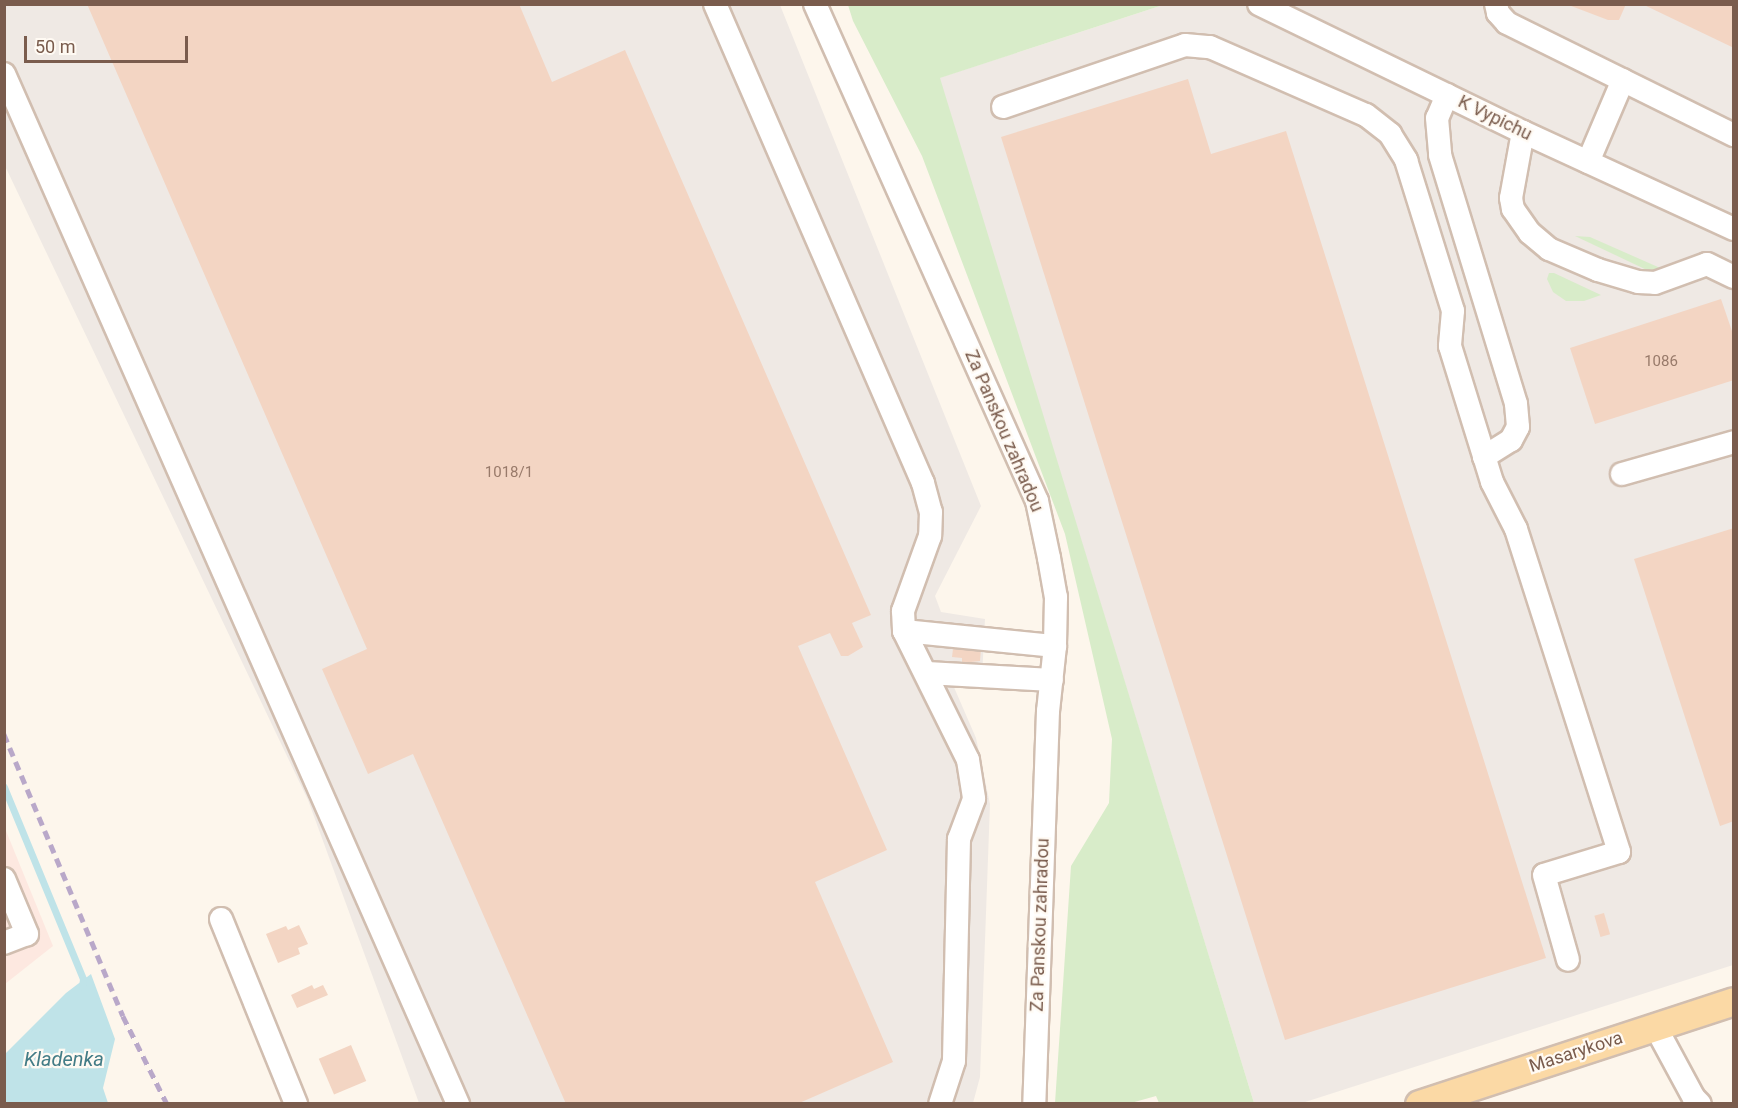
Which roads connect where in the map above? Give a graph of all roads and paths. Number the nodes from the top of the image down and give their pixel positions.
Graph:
1 (715, 4) edge
2 (814, 4) edge
3 (1259, 4) edge
4 (1497, 4) edge
5 (4, 74) edge
6 (1623, 80) junction
7 (1447, 95) junction
8 (1003, 107) dead end
9 (1523, 132) junction
10 (1734, 135) edge
11 (1588, 162) junction
12 (1734, 228) edge
13 (1734, 277) edge
14 (1734, 442) edge
15 (1484, 457) junction
16 (1622, 474) dead end
17 (904, 631) junction
18 (1055, 646) junction
19 (927, 673) junction
20 (1052, 680) junction
21 (4, 879) edge
22 (221, 919) dead end
23 (4, 943) edge
24 (1568, 960) dead end
25 (1734, 1001) edge
26 (1655, 1026) junction
27 (296, 1104) edge
28 (458, 1104) edge
29 (940, 1104) edge
30 (1034, 1104) edge
31 (1419, 1104) edge
32 (1700, 1104) edge

1 - 17 street
2 - 18 street, Za Panskou zahradou
3 - 7 street, K Vypichu
4 - 6 street
5 - 28 street
6 - 10 street
6 - 11 street
7 - 9 street, K Vypichu
7 - 15 street
8 - 15 street
9 - 11 street, K Vypichu
9 - 13 street
11 - 12 street, K Vypichu
14 - 16 street
15 - 24 street
17 - 18 street
17 - 19 street
18 - 20 street, Za Panskou zahradou
19 - 20 street
19 - 29 street
20 - 30 street, Za Panskou zahradou
21 - 23 street
22 - 27 street
25 - 26 main road, Masarykova
26 - 31 main road, Masarykova
26 - 32 street

